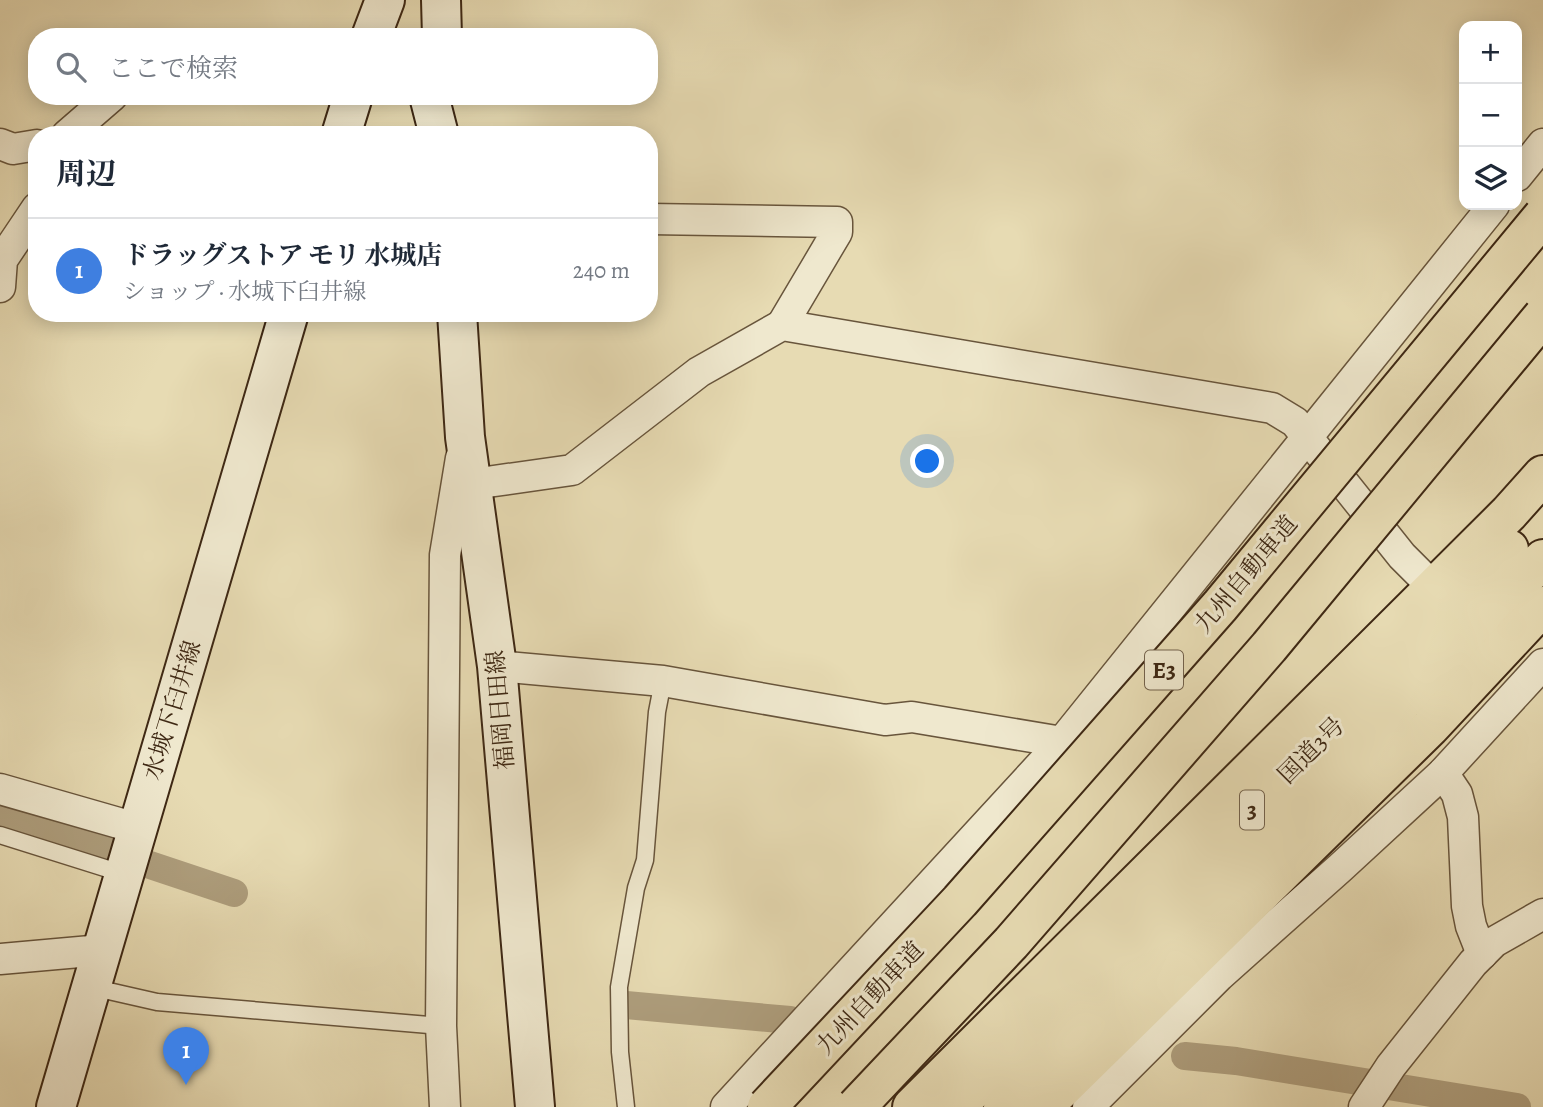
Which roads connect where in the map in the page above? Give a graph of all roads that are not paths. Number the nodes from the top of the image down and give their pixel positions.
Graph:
1 (441, 0) edge
2 (442, 28) edge
3 (103, 105) edge
4 (350, 105) edge
5 (431, 105) edge
6 (444, 105) edge
7 (78, 126) edge
8 (344, 126) edge
9 (437, 126) edge
10 (445, 126) edge
11 (1543, 144) edge
12 (0, 145) edge
13 (28, 146) edge
14 (1522, 170) edge
15 (1490, 210) edge
16 (1543, 216) edge
17 (658, 219) edge
18 (28, 221) edge
19 (0, 287) edge
20 (1543, 316) edge
21 (286, 322) edge
22 (458, 322) edge
23 (782, 325) junction
24 (465, 437) junction
25 (1307, 438) junction
26 (1543, 475) edge
27 (473, 484) junction
28 (1543, 509) edge
29 (1543, 559) edge
30 (1420, 575) dead end
31 (1543, 606) edge
32 (497, 666) junction
33 (1529, 671) edge
34 (663, 681) junction
35 (1062, 742) junction
36 (1443, 773) junction
37 (0, 789) edge
38 (0, 835) edge
39 (130, 853) junction
40 (1543, 914) edge
41 (102, 950) junction
42 (1482, 954) junction
43 (0, 959) edge
44 (91, 987) junction
45 (442, 1026) junction
46 (55, 1107) edge
47 (445, 1107) edge
48 (535, 1107) edge
49 (626, 1107) edge
50 (726, 1107) edge
51 (767, 1107) edge
52 (856, 1107) edge
53 (912, 1107) edge
54 (956, 1107) edge
55 (1003, 1107) edge
56 (1043, 1107) edge
57 (1088, 1107) edge
58 (1364, 1107) edge

1 - 2 main road
3 - 7 street
4 - 8 main road
5 - 9 main road
6 - 10 main road
11 - 14 street
12 - 13 street
15 - 25 street
16 - 51 highway, 九州自動車道 / E3, bridge
17 - 23 street
18 - 19 street
20 - 52 highway, bridge
21 - 39 main road, 水城下臼井線
22 - 24 main road, 福岡日田線
23 - 25 street
23 - 27 street
24 - 27 main road, 福岡日田線
24 - 45 street
25 - 30 street
25 - 35 street
26 - 53 highway
27 - 32 main road, 福岡日田線
28 - 54 highway, 国道3号 / 3
29 - 55 highway, 国道3号 / 3
31 - 56 highway
32 - 34 street
32 - 48 main road, 福岡日田線
33 - 36 street
34 - 35 street
34 - 49 lane
35 - 50 street
36 - 42 street
36 - 57 street
37 - 39 street
38 - 39 lane
39 - 41 main road, 水城下臼井線
40 - 42 street
41 - 43 street
41 - 44 main road, 水城下臼井線
42 - 58 street
44 - 45 lane
44 - 46 main road, 水城下臼井線
45 - 47 street

